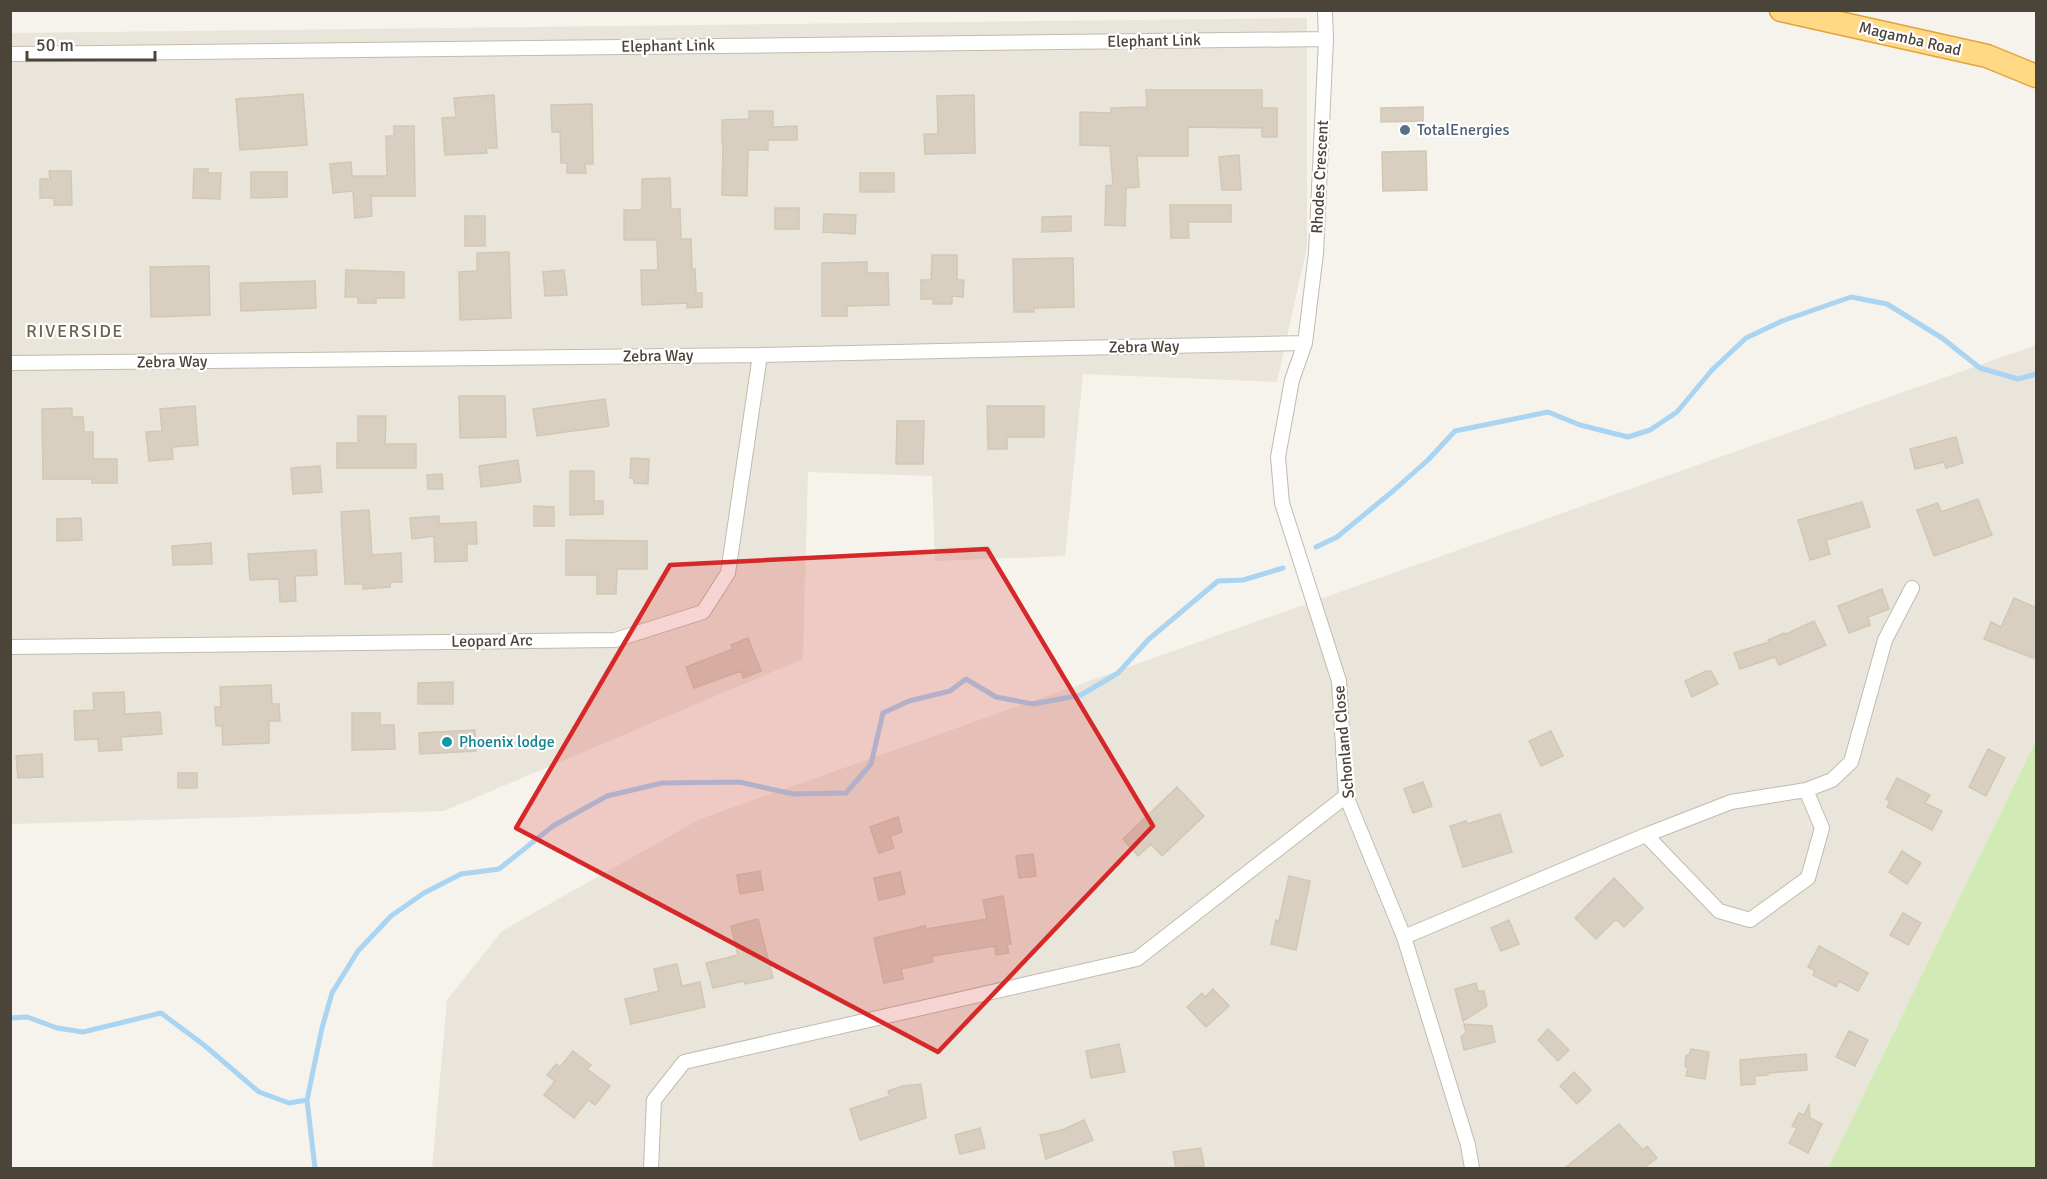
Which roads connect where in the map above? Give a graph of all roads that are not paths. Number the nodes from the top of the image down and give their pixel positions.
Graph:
1 (1325, 10) edge
2 (1781, 10) edge
3 (1326, 39) junction
4 (10, 54) edge
5 (2037, 76) edge
6 (1305, 343) junction
7 (760, 355) junction
8 (10, 363) edge
9 (1912, 588) dead end
10 (10, 647) edge
11 (1806, 790) junction
12 (1346, 796) junction
13 (1646, 835) junction
14 (1404, 937) junction
15 (651, 1168) edge
16 (1472, 1168) edge

1 - 3 street, Rhodes Crescent
2 - 5 highway, Magamba Road
3 - 4 street, Elephant Link
3 - 6 street, Rhodes Crescent
6 - 7 street, Zebra Way
6 - 12 street, Schonland Close
7 - 8 street, Zebra Way
7 - 10 street, Leopard Arc
9 - 11 street
11 - 13 street
11 - 13 street
12 - 14 street, Schonland Close
12 - 15 street
13 - 14 street
14 - 16 street, Schonland Close

